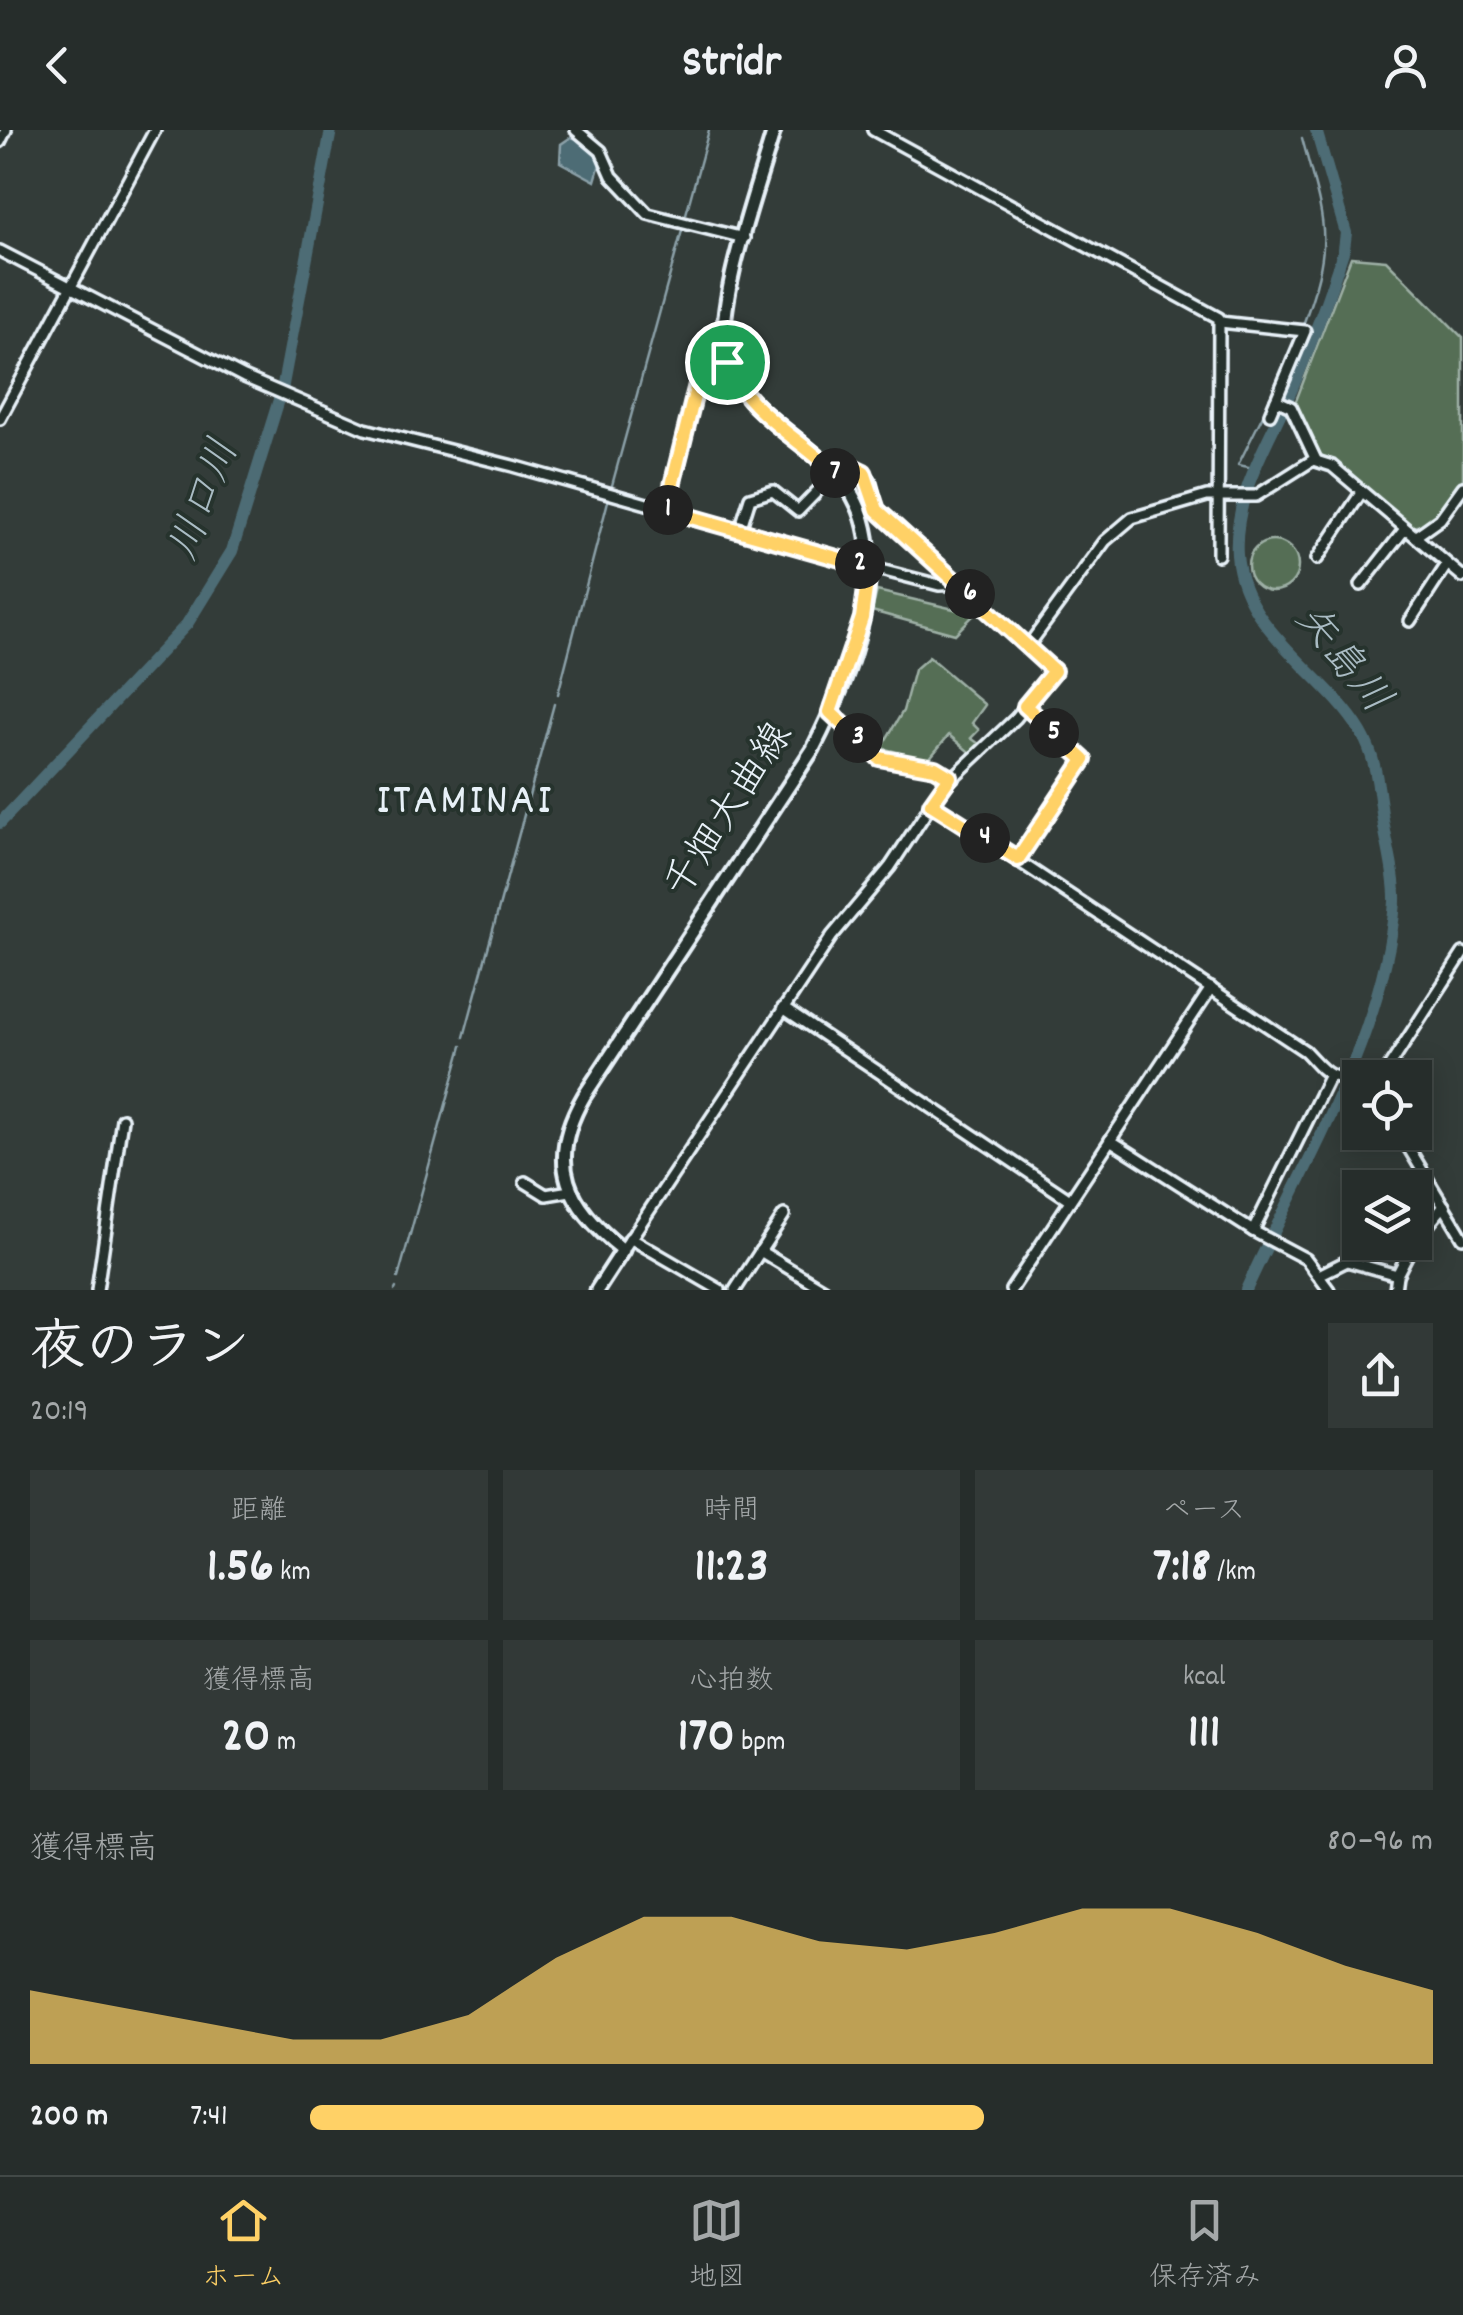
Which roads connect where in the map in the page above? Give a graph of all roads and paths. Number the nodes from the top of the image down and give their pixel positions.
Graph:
1 (6, 130) edge
2 (155, 130) edge
3 (576, 130) edge
4 (774, 130) edge
5 (873, 130) edge
6 (0, 142) edge
7 (744, 238) junction
8 (0, 251) edge
9 (72, 287) junction
10 (1220, 322) junction
11 (724, 345) junction
12 (1276, 400) junction
13 (1270, 414) dead end
14 (0, 419) edge
15 (1316, 460) junction
16 (835, 473) junction
17 (1463, 487) edge
18 (1362, 493) junction
19 (1216, 494) junction
20 (666, 510) junction
21 (1405, 529) junction
22 (740, 530) junction
23 (1416, 536) junction
24 (1218, 554) dead end
25 (1317, 559) dead end
26 (1446, 566) junction
27 (869, 567) junction
28 (1463, 577) edge
29 (960, 584) junction
30 (1361, 585) dead end
31 (1410, 621) dead end
32 (1028, 646) junction
33 (1025, 706) junction
34 (830, 712) junction
35 (950, 777) junction
36 (931, 804) junction
37 (1018, 859) junction
38 (1463, 953) edge
39 (1212, 988) junction
40 (784, 1008) junction
41 (1394, 1060) edge
42 (1330, 1077) junction
43 (1342, 1078) edge
44 (122, 1119) dead end
45 (1110, 1140) junction
46 (1411, 1150) edge
47 (524, 1182) dead end
48 (570, 1192) junction
49 (1070, 1200) junction
50 (1444, 1206) junction
51 (784, 1215) dead end
52 (1432, 1221) edge
53 (1253, 1232) junction
54 (630, 1238) junction
55 (1463, 1238) edge
56 (623, 1250) junction
57 (760, 1251) junction
58 (1405, 1260) edge
59 (1319, 1275) junction
60 (1397, 1275) junction
61 (97, 1290) edge
62 (597, 1290) edge
63 (720, 1290) edge
64 (735, 1290) edge
65 (825, 1290) edge
66 (1011, 1290) edge
67 (1329, 1290) edge
68 (1396, 1290) edge

1 - 6 street
2 - 9 street
3 - 7 street
4 - 7 main road, 千畑大曲線
5 - 10 street
7 - 11 main road, 千畑大曲線
8 - 9 street
9 - 14 street
9 - 20 street
10 - 12 street
10 - 19 street
11 - 16 main road, 千畑大曲線
11 - 20 street
12 - 13 street
12 - 15 street
15 - 18 street
15 - 19 street
16 - 22 street
16 - 27 main road, 千畑大曲線
16 - 29 street
17 - 23 street
18 - 21 street
18 - 25 street
19 - 24 street
19 - 32 street
20 - 22 street
21 - 23 street
21 - 30 street
22 - 27 street
23 - 26 street
26 - 28 street
26 - 31 street
27 - 29 street
27 - 34 main road, 千畑大曲線
29 - 32 street
32 - 33 street
33 - 35 street
33 - 37 street
34 - 35 street
34 - 48 main road, 千畑大曲線
35 - 36 street
36 - 37 street
36 - 40 street
37 - 39 street
38 - 41 street
39 - 42 street
39 - 45 street
40 - 49 street
40 - 54 street
42 - 43 street
42 - 53 street
44 - 61 street
45 - 49 street
45 - 53 street
46 - 50 street
47 - 48 street
48 - 56 main road
49 - 66 street
50 - 52 street
50 - 55 street
51 - 57 street
53 - 59 street
54 - 56 street
54 - 63 street
56 - 62 main road
57 - 64 street
57 - 65 street
58 - 60 street
59 - 60 street
59 - 67 street
60 - 68 street

